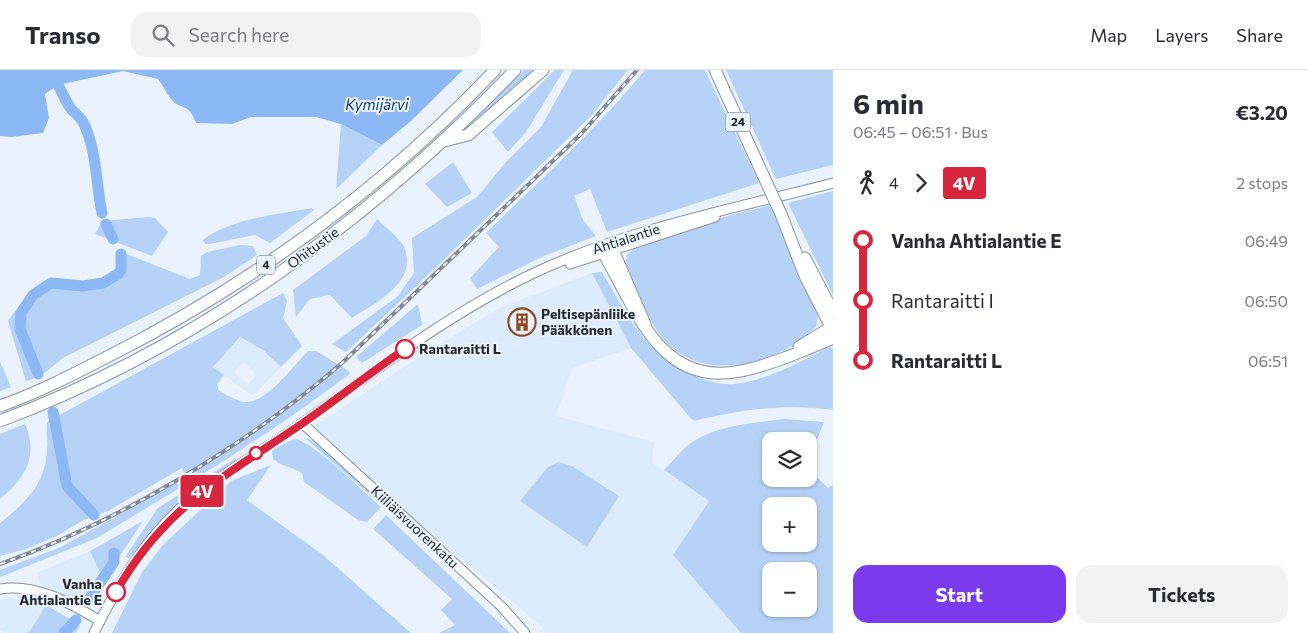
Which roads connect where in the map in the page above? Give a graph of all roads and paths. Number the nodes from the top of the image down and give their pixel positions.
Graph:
1 (495, 70) edge
2 (515, 70) edge
3 (543, 70) edge
4 (715, 70) edge
5 (443, 142) junction
6 (833, 183) edge
7 (781, 214) junction
8 (608, 249) junction
9 (833, 312) edge
10 (832, 330) edge
11 (0, 406) edge
12 (0, 421) edge
13 (302, 423) junction
14 (0, 589) edge
15 (100, 620) junction
16 (94, 633) edge
17 (525, 633) edge

1 - 11 highway, Ohitustie / 4
2 - 5 highway, Ohitustie / 4
3 - 5 highway
4 - 7 highway, 24, bridge
5 - 12 highway, Ohitustie / 4
6 - 8 main road, Ahtialantie
7 - 9 highway, 24
7 - 10 highway, 24
8 - 10 highway
8 - 13 main road, Ahtialantie
13 - 15 main road, Ahtialantie
13 - 17 main road, Kiiliäisvuorenkatu
14 - 15 main road
15 - 16 main road, Ahtialantie

